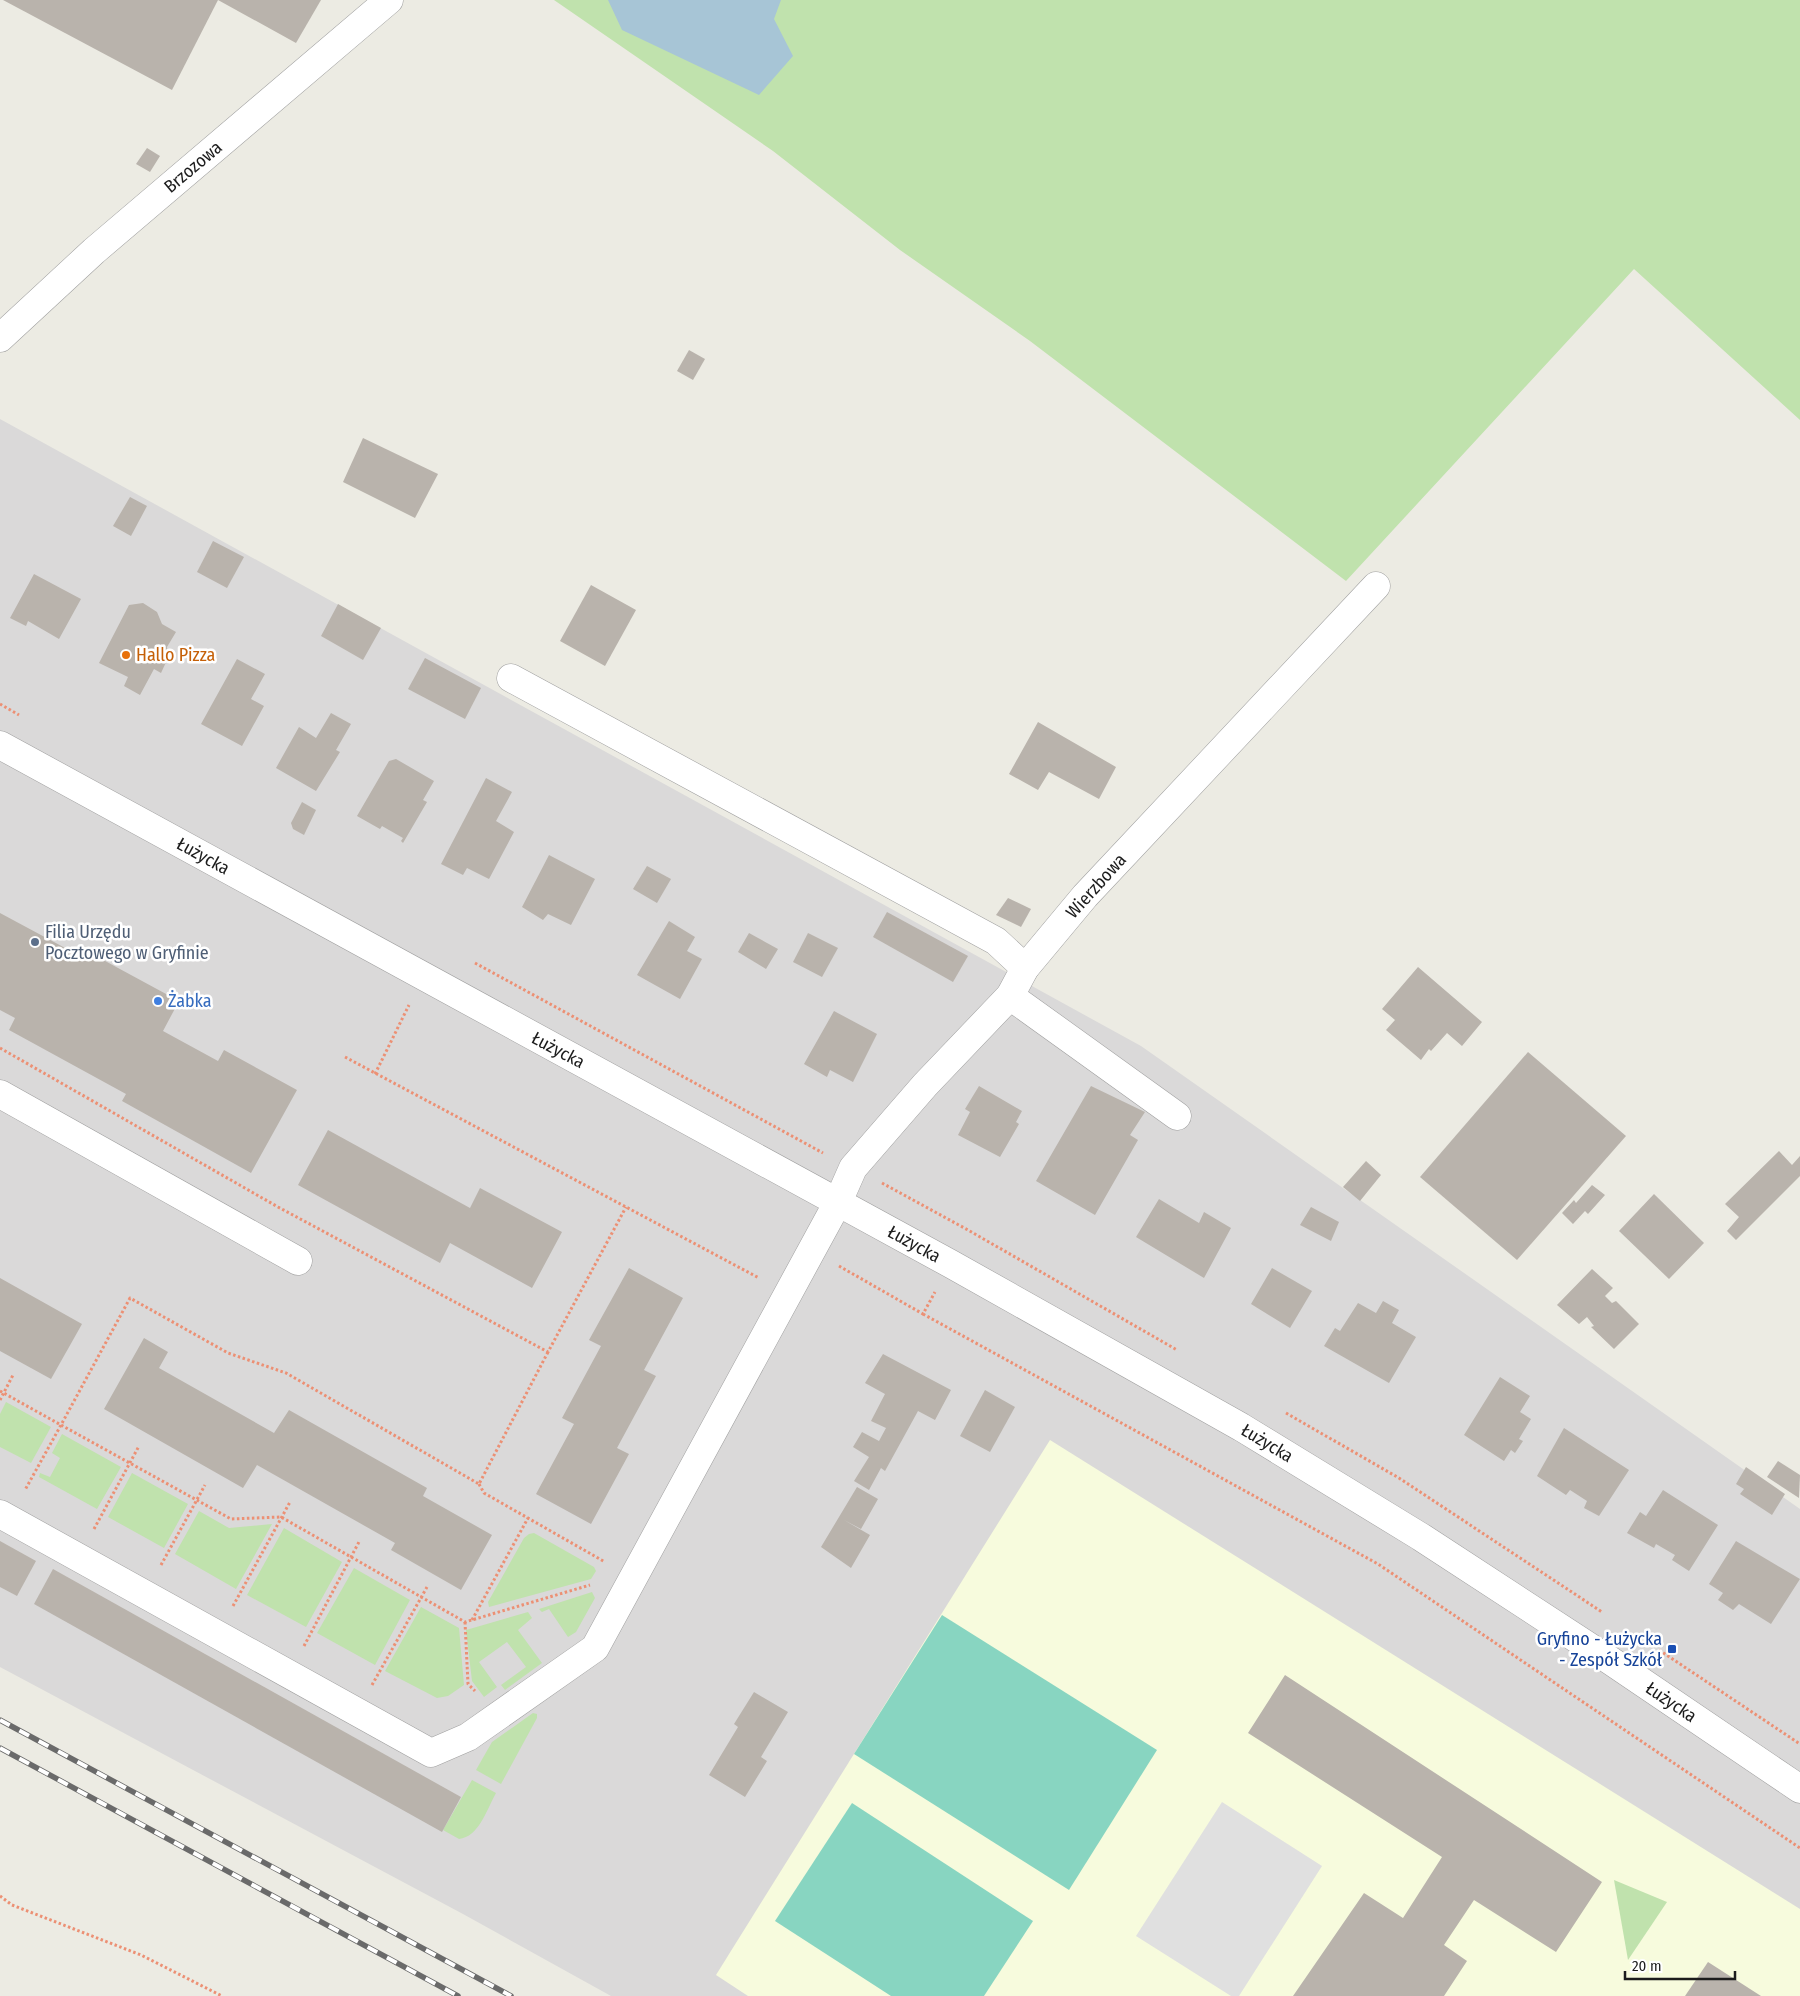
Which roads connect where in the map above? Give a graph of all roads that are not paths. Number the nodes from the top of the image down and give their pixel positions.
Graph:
1 (389, 0) edge
2 (0, 338) edge
3 (1376, 586) dead end
4 (511, 678) dead end
5 (0, 745) edge
6 (1025, 968) junction
7 (1010, 996) junction
8 (0, 1094) edge
9 (1177, 1116) dead end
10 (838, 1202) junction
11 (298, 1261) dead end
12 (4, 1517) edge
13 (1800, 1789) edge

1 - 2 street, Brzozowa
3 - 6 street, Wierzbowa
4 - 6 street
5 - 10 street, Łużycka
6 - 7 street, Wierzbowa
7 - 9 street
7 - 10 street, Wierzbowa
8 - 11 street
10 - 12 street, Wierzbowa
10 - 13 street, Łużycka

